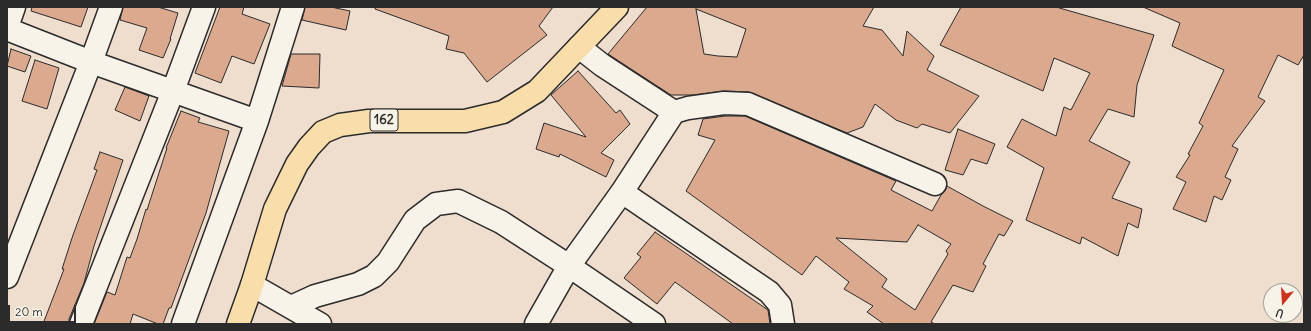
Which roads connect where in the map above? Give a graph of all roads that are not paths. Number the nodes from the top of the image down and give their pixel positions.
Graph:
1 (14, 7) edge
2 (111, 7) edge
3 (204, 7) edge
4 (293, 7) edge
5 (617, 7) edge
6 (7, 28) edge
7 (579, 47) junction
8 (91, 62) junction
9 (173, 91) junction
10 (674, 112) junction
11 (257, 121) junction
12 (935, 184) dead end
13 (622, 192) junction
14 (569, 266) junction
15 (7, 277) edge
16 (252, 285) junction
17 (290, 307) junction
18 (81, 324) edge
19 (183, 324) edge
20 (238, 324) edge
21 (320, 324) edge
22 (536, 324) edge
23 (654, 324) edge
24 (783, 324) edge

1 - 6 street
2 - 8 street
3 - 9 street
4 - 11 street
5 - 7 main road, 162
6 - 8 street
7 - 10 street
7 - 16 main road, 162
8 - 9 street
8 - 15 street
9 - 11 street
9 - 18 street
10 - 12 street
10 - 13 street
11 - 19 street
13 - 14 street
13 - 24 street
14 - 17 street
14 - 22 street
14 - 23 street
16 - 17 street
16 - 20 main road, 162
17 - 21 street

